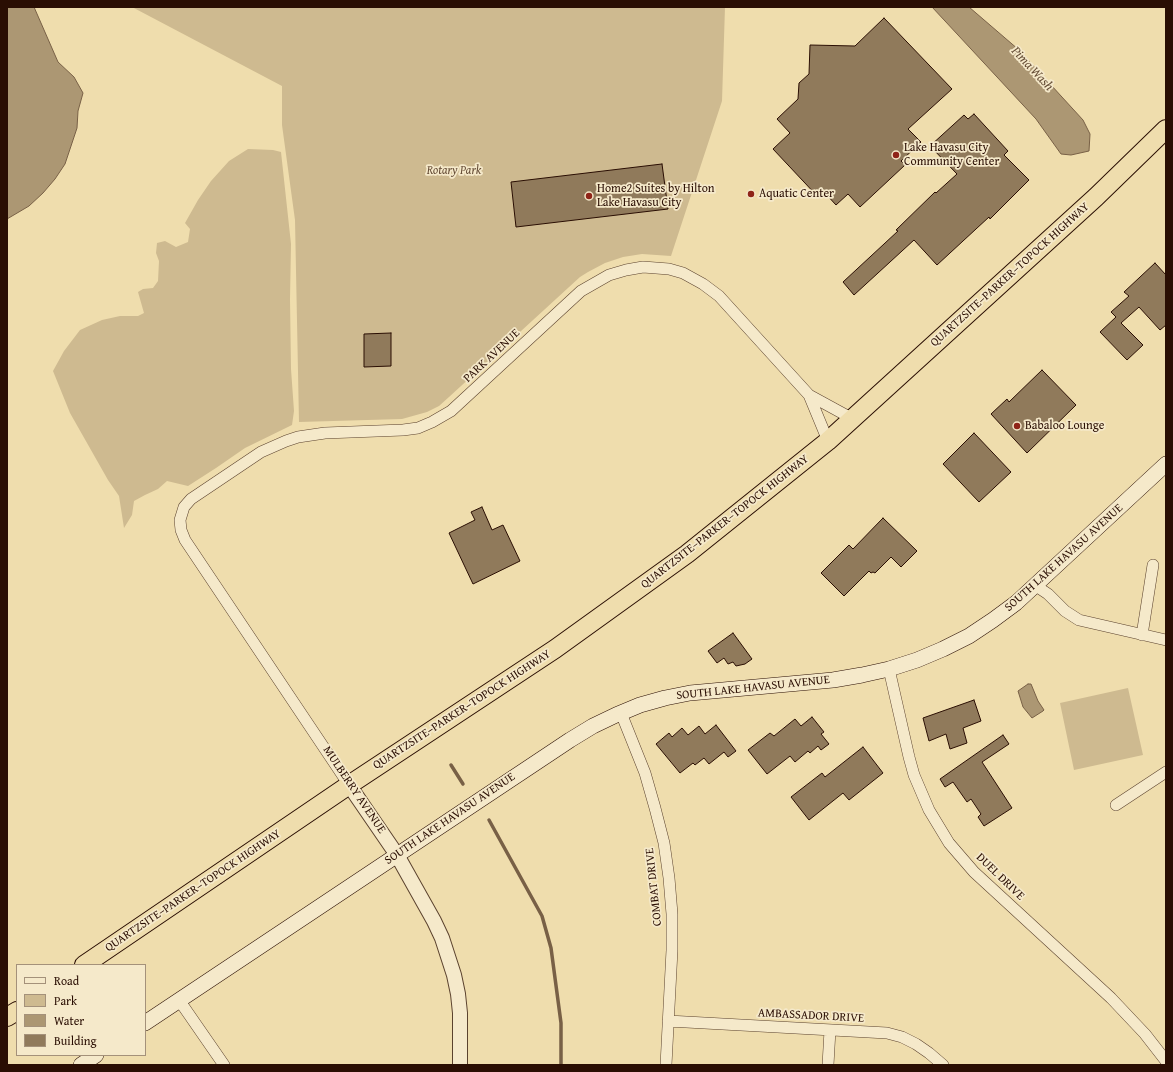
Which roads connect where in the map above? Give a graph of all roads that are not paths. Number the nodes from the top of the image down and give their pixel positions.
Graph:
1 (1166, 129) edge
2 (809, 396) junction
3 (853, 419) junction
4 (828, 441) junction
5 (1166, 464) edge
6 (185, 540) joint
7 (1153, 565) dead end
8 (1036, 586) junction
9 (1142, 635) junction
10 (1166, 640) edge
11 (889, 669) junction
12 (621, 713) junction
13 (1166, 772) edge
14 (349, 784) junction
15 (1116, 805) dead end
16 (397, 855) junction
17 (85, 964) edge
18 (180, 1000) junction
19 (16, 1012) edge
20 (7, 1017) edge
21 (146, 1021) edge
22 (668, 1021) junction
23 (830, 1030) junction
24 (94, 1056) edge
25 (1166, 1061) edge
26 (81, 1065) edge
27 (224, 1065) edge
28 (460, 1065) edge
29 (666, 1065) edge
30 (828, 1065) edge
31 (942, 1065) edge

1 - 3 highway, QUARTZSITE–PARKER–TOPOCK HIGHWAY
2 - 3 street, PARK AVENUE
2 - 4 street, PARK AVENUE
2 - 6 street, PARK AVENUE
3 - 4 highway, QUARTZSITE–PARKER–TOPOCK HIGHWAY
4 - 14 highway, QUARTZSITE–PARKER–TOPOCK HIGHWAY
5 - 8 main road, SOUTH LAKE HAVASU AVENUE
6 - 14 street, MULBERRY AVENUE
7 - 9 street
8 - 9 street
8 - 11 main road, SOUTH LAKE HAVASU AVENUE
9 - 10 street
11 - 12 main road, SOUTH LAKE HAVASU AVENUE
11 - 25 street, DUEL DRIVE
12 - 16 main road, SOUTH LAKE HAVASU AVENUE
12 - 22 street, COMBAT DRIVE
13 - 15 street
14 - 16 street, MULBERRY AVENUE
14 - 17 highway, QUARTZSITE–PARKER–TOPOCK HIGHWAY
16 - 18 main road, SOUTH LAKE HAVASU AVENUE
16 - 28 street, MULBERRY AVENUE
18 - 21 main road, SOUTH LAKE HAVASU AVENUE
18 - 27 street
19 - 20 highway
22 - 23 street, AMBASSADOR DRIVE
22 - 29 street, COMBAT DRIVE
23 - 30 street
23 - 31 street, AMBASSADOR DRIVE
24 - 26 main road

